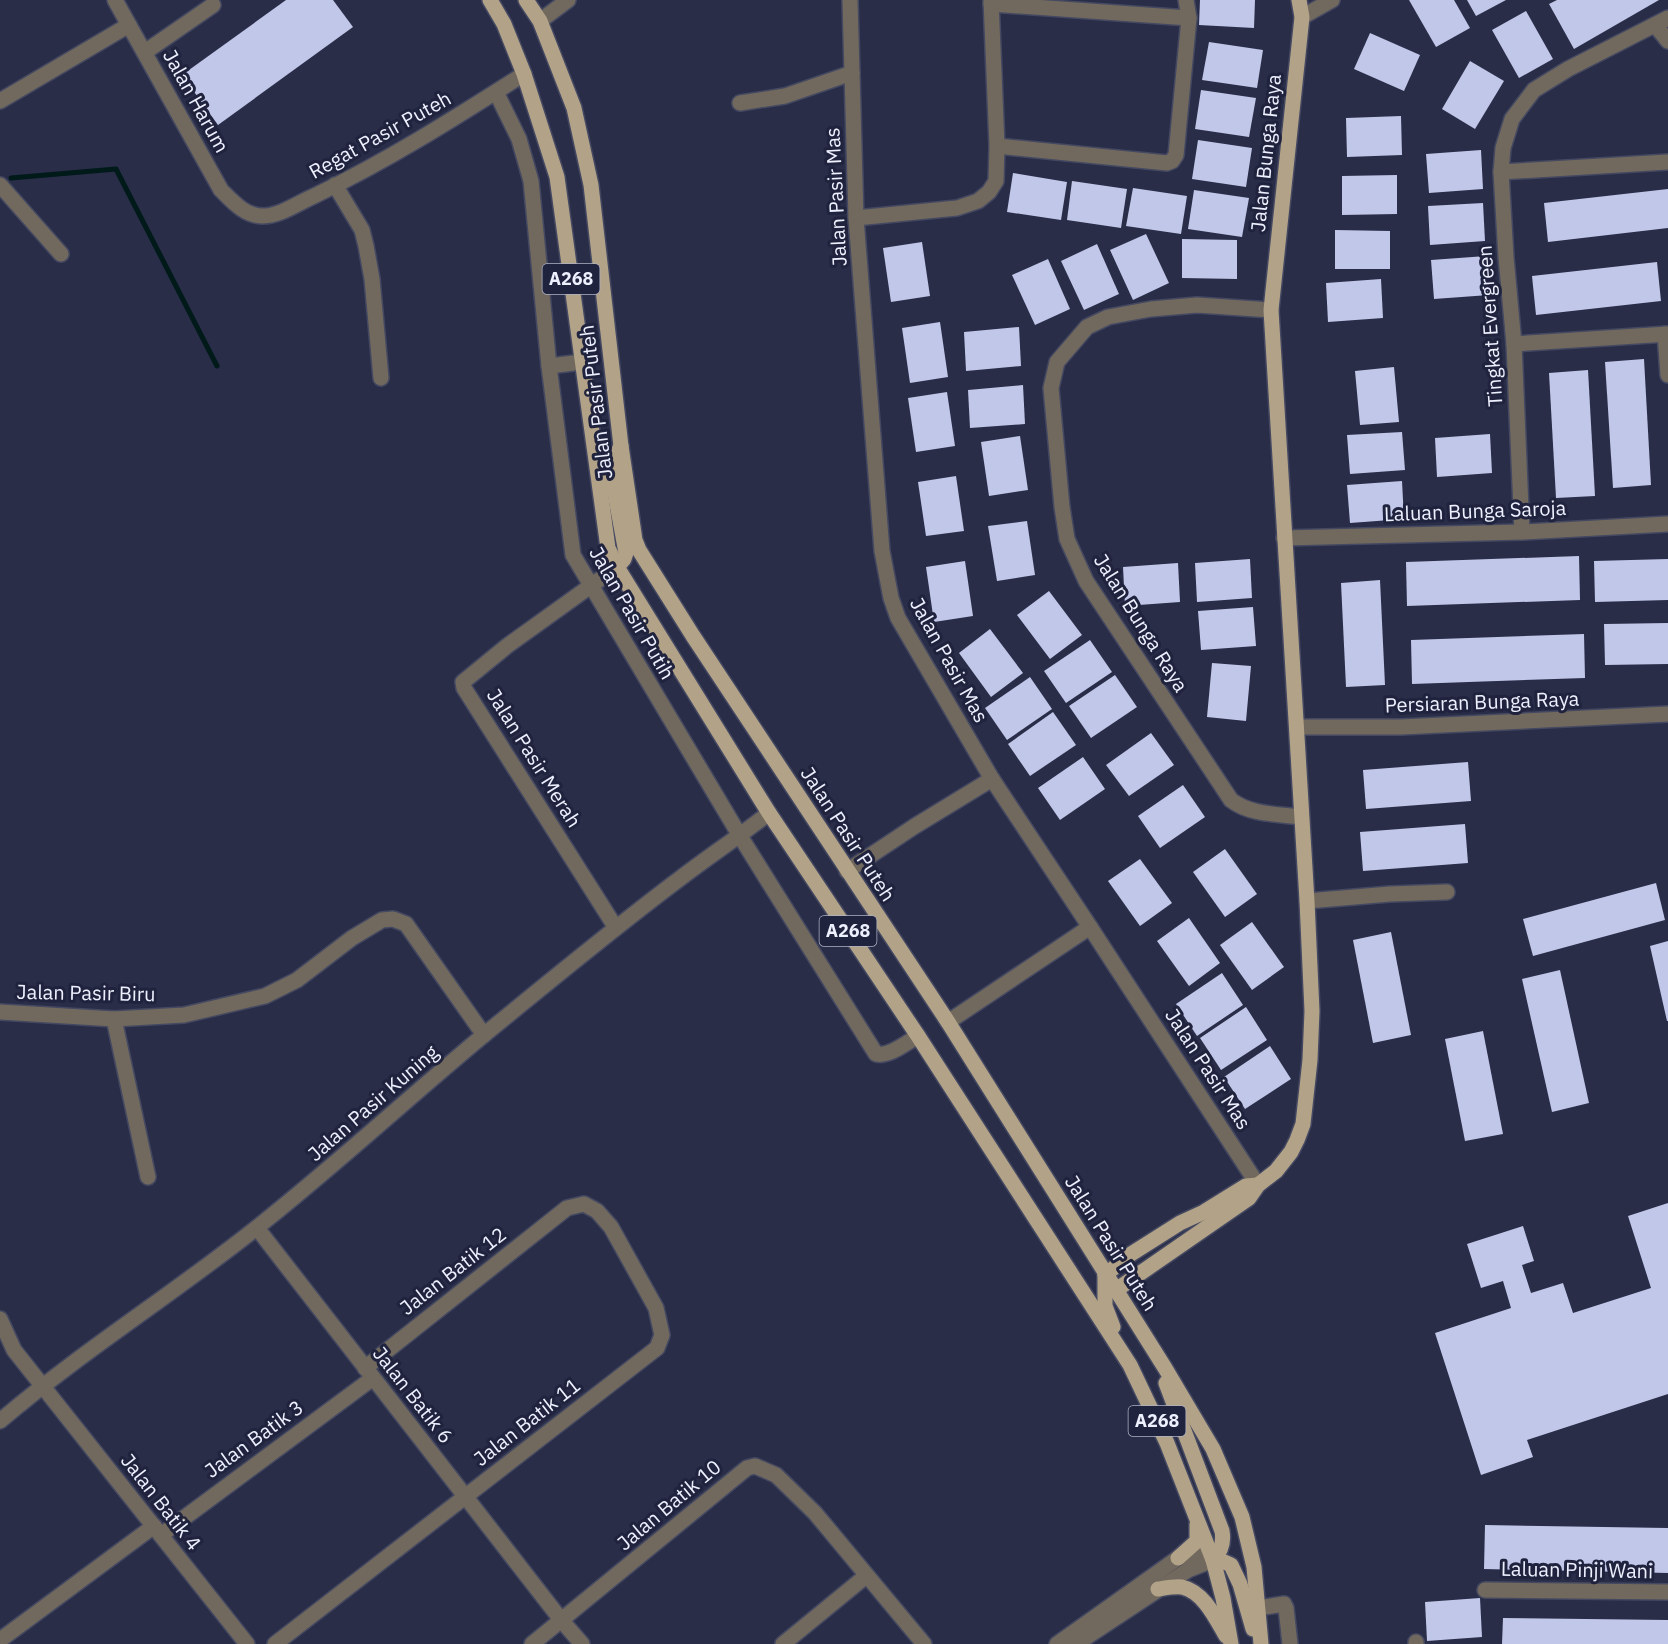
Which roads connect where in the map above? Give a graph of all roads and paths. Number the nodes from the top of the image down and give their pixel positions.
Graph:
1 (115, 0) edge
2 (490, 0) edge
3 (526, 0) edge
4 (568, 0) edge
5 (850, 0) edge
6 (1186, 0) edge
7 (1299, 0) edge
8 (1332, 0) edge
9 (991, 2) edge
10 (213, 5) dead end
11 (1302, 17) junction
12 (1189, 18) junction
13 (540, 21) junction
14 (1662, 21) edge
15 (129, 25) junction
16 (1668, 41) edge
17 (145, 52) junction
18 (852, 73) junction
19 (524, 75) junction
20 (496, 92) junction
21 (0, 101) edge
22 (740, 103) dead end
23 (997, 146) junction
24 (1668, 162) edge
25 (1501, 172) junction
26 (0, 185) edge
27 (335, 185) junction
28 (250, 214) joint
29 (856, 218) junction
30 (61, 254) dead end
31 (1271, 310) junction
32 (1667, 334) edge
33 (1514, 344) junction
34 (582, 362) junction
35 (549, 366) junction
36 (1668, 375) edge
37 (381, 378) dead end
38 (621, 446) junction
39 (1668, 524) edge
40 (1522, 532) junction
41 (1284, 538) junction
42 (617, 567) junction
43 (590, 587) junction
44 (1668, 714) edge
45 (1297, 728) junction
46 (992, 780) junction
47 (769, 813) junction
48 (1301, 817) junction
49 (740, 836) junction
50 (848, 871) junction
51 (1447, 892) dead end
52 (1307, 901) junction
53 (1090, 927) junction
54 (616, 928) junction
55 (0, 1012) edge
56 (114, 1019) junction
57 (948, 1022) junction
58 (484, 1035) junction
59 (918, 1036) junction
60 (148, 1177) dead end
61 (1258, 1185) junction
62 (567, 1208) joint
63 (257, 1228) junction
64 (1105, 1275) junction
65 (1110, 1290) junction
66 (1082, 1292) junction
67 (0, 1319) edge
68 (1130, 1365) junction
69 (1165, 1368) junction
70 (369, 1373) junction
71 (42, 1385) junction
72 (0, 1421) edge
73 (465, 1496) junction
74 (1197, 1519) junction
75 (157, 1531) junction
76 (1178, 1558) junction
77 (1213, 1560) junction
78 (866, 1576) junction
79 (1158, 1589) junction
80 (1485, 1590) dead end
81 (1668, 1592) edge
82 (1258, 1608) junction
83 (562, 1621) junction
84 (0, 1640) edge
85 (245, 1643) edge
86 (275, 1644) edge
87 (532, 1644) edge
88 (582, 1644) edge
89 (783, 1644) edge
90 (924, 1644) edge
91 (1057, 1644) edge
92 (1076, 1644) edge
93 (1231, 1644) edge
94 (1259, 1644) edge
95 (1290, 1644) edge

1 - 15 street, Jalan Harum
2 - 19 main road, Jalan Pasir Puteh / A268
3 - 13 main road, Jalan Pasir Puteh / A268
4 - 13 street
5 - 18 street, Jalan Pasir Mas
6 - 12 street
7 - 11 main road, Jalan Bunga Raya
8 - 11 street
9 - 12 street
9 - 23 street
10 - 17 street
11 - 31 main road, Jalan Bunga Raya
12 - 23 street
13 - 38 main road, Jalan Pasir Puteh / A268
14 - 16 street
14 - 25 street, Tingkat Evergreen
15 - 17 street, Jalan Harum
15 - 21 street
17 - 28 street, Jalan Harum
18 - 22 street
18 - 29 street, Jalan Pasir Mas
19 - 20 street, Regat Pasir Puteh
19 - 34 main road, Jalan Pasir Puteh / A268
20 - 27 street, Regat Pasir Puteh
20 - 35 street, Jalan Pasir Putih
23 - 29 street
24 - 25 street
25 - 33 street, Tingkat Evergreen
26 - 30 street
27 - 28 street, Regat Pasir Puteh
27 - 37 street
29 - 46 street, Jalan Pasir Mas
31 - 41 main road, Jalan Bunga Raya
31 - 48 street, Jalan Bunga Raya
32 - 33 street
32 - 36 street
33 - 40 street, Tingkat Evergreen
34 - 35 street
34 - 42 main road, Jalan Pasir Puteh / A268
35 - 43 street, Jalan Pasir Putih
38 - 42 main road
38 - 50 main road, Jalan Pasir Puteh / A268
39 - 40 street, Laluan Bunga Saroja
40 - 41 street, Laluan Bunga Saroja
41 - 45 main road, Jalan Bunga Raya
42 - 43 street, Jalan Pasir Merah
42 - 47 main road, Jalan Pasir Puteh / A268
43 - 49 street, Jalan Pasir Putih
43 - 54 street, Jalan Pasir Merah
44 - 45 street, Persiaran Bunga Raya
45 - 48 main road, Jalan Bunga Raya
46 - 50 street
46 - 53 street, Jalan Pasir Mas
47 - 49 street, Jalan Pasir Kuning
47 - 59 main road, Jalan Pasir Puteh / A268
48 - 52 main road, Jalan Bunga Raya
49 - 54 street, Jalan Pasir Kuning
49 - 59 street, Jalan Pasir Putih
50 - 57 main road, Jalan Pasir Puteh / A268
51 - 52 street
52 - 61 main road, Jalan Bunga Raya
53 - 57 street
53 - 61 street, Jalan Pasir Mas
54 - 58 street, Jalan Pasir Kuning
55 - 56 street, Jalan Pasir Biru
56 - 58 street, Jalan Pasir Biru
56 - 60 street
57 - 64 main road, Jalan Pasir Puteh / A268
58 - 63 street, Jalan Pasir Kuning
59 - 66 main road, Jalan Pasir Puteh / A268
61 - 64 main road, Jalan Bunga Raya
61 - 65 main road, Jalan Bunga Raya
62 - 70 street, Jalan Batik 12
62 - 73 street, Jalan Batik 11
63 - 70 street, Jalan Batik 6
63 - 71 street, Jalan Pasir Kuning
64 - 65 main road, Jalan Pasir Puteh / A268
65 - 66 main road
65 - 68 main road
65 - 69 main road, Jalan Pasir Puteh / A268
66 - 68 main road, Jalan Pasir Puteh / A268
67 - 71 street, Jalan Batik 4
68 - 74 main road, Jalan Pasir Puteh / A268
69 - 77 main road
69 - 82 main road, Jalan Pasir Puteh / A268
70 - 73 street, Jalan Batik 6
70 - 75 street, Jalan Batik 3
71 - 72 street, Jalan Pasir Kuning
71 - 75 street, Jalan Batik 4
73 - 83 street, Jalan Batik 6
73 - 86 street, Jalan Batik 11
74 - 76 main road
74 - 77 main road, Jalan Pasir Puteh / A268
75 - 84 street, Jalan Batik 3
75 - 85 street, Jalan Batik 4
76 - 77 street
76 - 91 street
77 - 79 street
77 - 93 main road, Jalan Pasir Puteh / A268
77 - 94 main road
78 - 83 street, Jalan Batik 10
78 - 89 street
78 - 90 street, Jalan Batik 10
79 - 92 street
79 - 93 main road
80 - 81 street, Laluan Pinji Wani
82 - 94 main road, Jalan Pasir Puteh / A268
82 - 95 street
83 - 87 street, Jalan Batik 10
83 - 88 street, Jalan Batik 6

